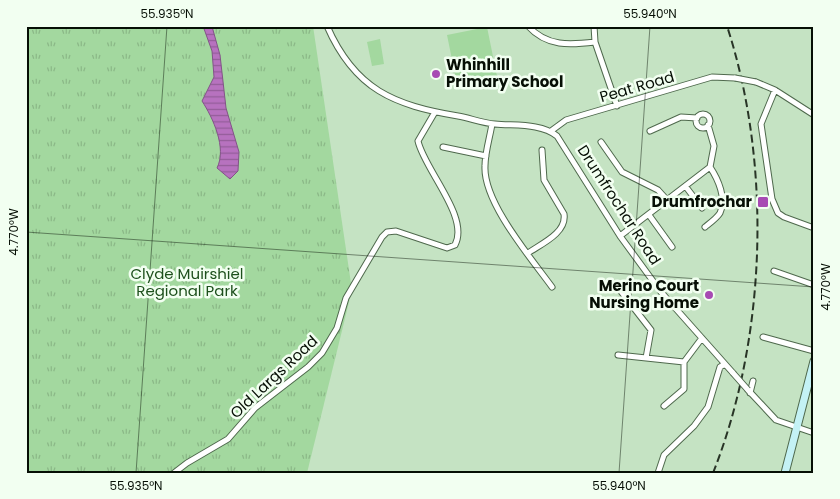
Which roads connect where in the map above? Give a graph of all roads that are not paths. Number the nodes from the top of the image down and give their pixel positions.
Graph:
1 (327, 26) edge
2 (528, 26) edge
3 (594, 26) edge
4 (596, 42) junction
5 (775, 90) junction
6 (617, 106) junction
7 (435, 112) junction
8 (814, 115) edge
9 (697, 118) junction
10 (492, 124) junction
11 (708, 125) junction
12 (551, 132) junction
13 (650, 132) dead end
14 (600, 142) dead end
15 (443, 147) dead end
16 (542, 150) dead end
17 (486, 156) junction
18 (710, 167) junction
19 (686, 187) junction
20 (668, 202) junction
21 (702, 208) dead end
22 (649, 215) junction
23 (705, 227) dead end
24 (814, 228) edge
25 (620, 236) junction
26 (672, 247) dead end
27 (528, 254) junction
28 (774, 271) dead end
29 (616, 285) dead end
30 (814, 285) edge
31 (552, 287) dead end
32 (763, 337) dead end
33 (702, 338) junction
34 (814, 351) edge
35 (618, 355) dead end
36 (646, 358) junction
37 (814, 361) edge
38 (684, 362) junction
39 (725, 364) junction
40 (753, 381) dead end
41 (749, 392) junction
42 (664, 406) dead end
43 (798, 428) junction
44 (814, 433) edge
45 (174, 473) edge
46 (658, 473) edge
47 (785, 473) edge

1 - 7 street
2 - 4 street
3 - 4 street
4 - 6 street
5 - 6 street, Peat Road, bridge
5 - 8 street, Peat Road
5 - 24 street
6 - 12 street, Peat Road
7 - 10 street
7 - 45 street, Old Largs Road
9 - 11 street
9 - 11 street
9 - 13 street
10 - 12 street
10 - 17 street
11 - 18 street
12 - 25 street, Drumfrochar Road
14 - 20 street
15 - 17 street
16 - 27 street
17 - 27 street
18 - 19 street
18 - 23 street
19 - 20 street
19 - 21 street
20 - 22 street
22 - 25 street
22 - 26 street
25 - 33 street, Drumfrochar Road
27 - 31 street
28 - 30 street
29 - 36 street
32 - 34 street
33 - 38 street
33 - 39 street, Drumfrochar Road
35 - 36 street
36 - 38 street
37 - 43 main road
38 - 42 street
39 - 41 street, Drumfrochar Road, bridge
39 - 46 street
40 - 41 street
41 - 43 street, Drumfrochar Road
43 - 44 street, Drumfrochar Road
43 - 47 main road

